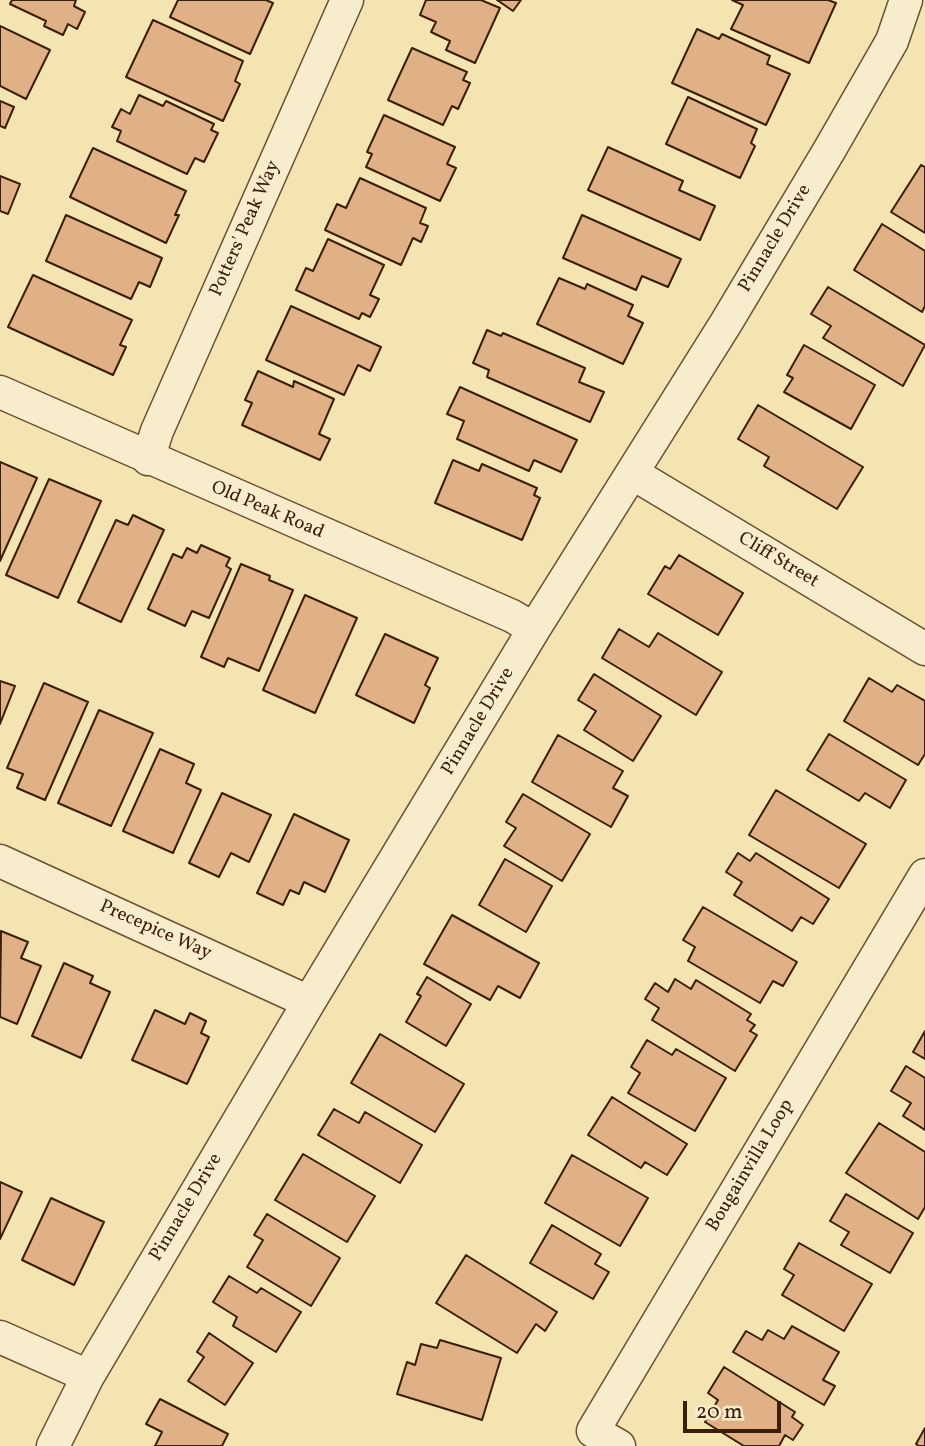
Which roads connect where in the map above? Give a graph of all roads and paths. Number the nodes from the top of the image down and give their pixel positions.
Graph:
1 (346, 0) edge
2 (906, 0) edge
3 (0, 392) edge
4 (148, 459) junction
5 (632, 473) junction
6 (534, 629) junction
7 (925, 649) edge
8 (0, 861) edge
9 (925, 875) edge
10 (309, 1002) junction
11 (0, 1337) edge
12 (88, 1376) junction
13 (53, 1446) edge
14 (619, 1446) edge

1 - 4 street, Potters' Peak Way
2 - 5 street, Pinnacle Drive
3 - 4 street, Old Peak Road
4 - 6 street, Old Peak Road
5 - 6 street, Pinnacle Drive
5 - 7 street, Cliff Street
6 - 10 street, Pinnacle Drive
8 - 10 street, Precepice Way
9 - 14 street, Bougainvilla Loop
10 - 12 street, Pinnacle Drive
11 - 12 street
12 - 13 street, Pinnacle Drive

